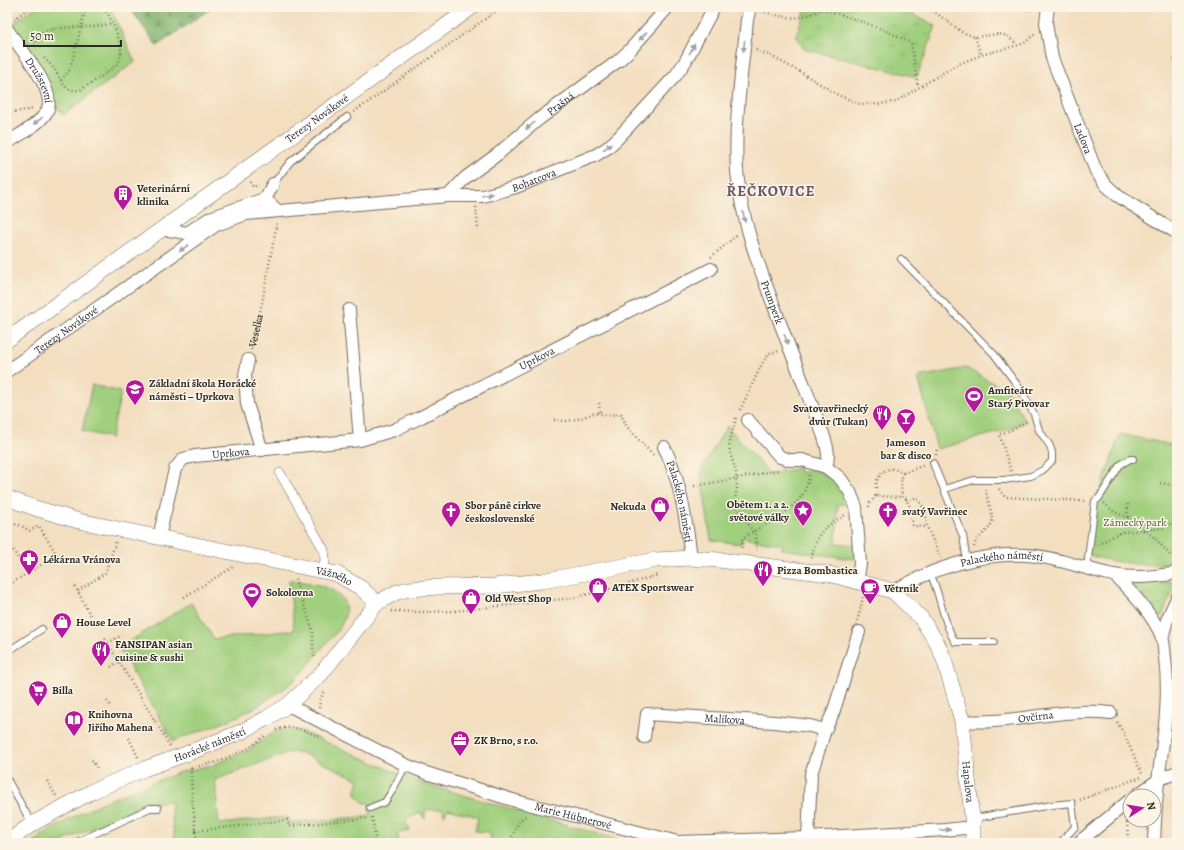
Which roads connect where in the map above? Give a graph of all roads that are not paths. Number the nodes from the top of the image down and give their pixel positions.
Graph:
1 (668, 7) edge
2 (714, 7) edge
3 (749, 7) edge
4 (1048, 7) edge
5 (467, 8) edge
6 (10, 25) edge
7 (347, 117) road end
8 (7, 143) edge
9 (273, 184) joint
10 (448, 196) junction
11 (264, 201) junction
12 (278, 211) junction
13 (162, 229) junction
14 (1177, 233) edge
15 (901, 259) dead end
16 (711, 269) road end
17 (349, 310) dead end
18 (7, 340) edge
19 (248, 360) road end
20 (7, 372) edge
21 (748, 420) dead end
22 (360, 440) junction
23 (664, 447) dead end
24 (262, 450) junction
25 (1133, 459) dead end
26 (933, 463) dead end
27 (826, 467) junction
28 (280, 473) dead end
29 (944, 489) junction
30 (7, 498) edge
31 (159, 537) junction
32 (691, 558) junction
33 (967, 562) junction
34 (1087, 567) junction
35 (322, 570) junction
36 (930, 573) junction
37 (1177, 574) edge
38 (1114, 575) junction
39 (860, 587) junction
40 (893, 591) junction
41 (1177, 598) edge
42 (383, 607) junction
43 (42, 629) dead end
44 (859, 632) road end
45 (1162, 638) junction
46 (994, 642) dead end
47 (7, 652) edge
48 (288, 705) junction
49 (1110, 713) road end
50 (962, 721) junction
51 (825, 730) junction
52 (644, 737) dead end
53 (406, 765) junction
54 (1177, 772) edge
55 (1158, 780) junction
56 (8, 781) dead end
57 (1147, 788) edge
58 (1122, 807) edge
59 (158, 808) dead end
60 (370, 808) dead end
61 (32, 824) junction
62 (973, 827) junction
63 (808, 838) junction
64 (12, 843) edge
65 (75, 843) edge
66 (678, 843) edge
67 (973, 843) edge
68 (1060, 843) edge
69 (1078, 843) edge
70 (1154, 843) edge

1 -> 10 street, Prašná
10 -> 2 street, Bohatcova
3 -> 27 street, Prumperk
4 - 14 street, Ladova
5 - 13 street, Terezy Novákové
6 -> 8 street, Družstevní
7 - 9 lane
9 - 11 street
10 - 12 street, Bohatcova
11 - 12 street
11 - 13 street
12 -> 20 street, Terezy Novákové
13 - 18 street, Terezy Novákové
15 - 29 lane
16 - 22 street, Uprkova
17 - 22 street
19 - 24 street, Veselka
21 - 27 street
22 - 24 street, Uprkova
23 - 32 street, Palackého náměstí
24 - 31 street, Uprkova
25 - 34 lane
26 - 29 lane
27 - 39 street
28 - 35 street
29 - 33 lane
30 - 31 street, Vážného
31 - 35 street, Vážného
32 - 39 street, Palackého náměstí
32 - 42 street, Palackého náměstí
33 - 34 street, Palackého náměstí
33 - 36 street, Palackého náměstí
34 - 38 street, Palackého náměstí
35 - 42 street, Vážného
36 - 40 street, Palackého náměstí
36 - 46 lane
37 - 38 street, Palackého náměstí
38 - 45 street, Palackého náměstí
39 - 40 street, Palackého náměstí
40 - 50 street, Palackého náměstí
41 - 45 street
42 - 48 street, Horácké náměstí
43 - 47 lane
44 - 51 street
45 - 55 street
48 - 53 street, Marie Hübnerové
48 - 61 street, Horácké náměstí
49 - 50 street, Ovčírna
50 - 62 street, Hapalova
51 - 52 street, Malíkova
51 - 63 street
53 - 60 lane
53 - 66 street, Marie Hübnerové
54 - 55 street
55 - 57 street
55 - 70 street
56 - 61 lane
58 - 69 street
59 - 65 lane
61 - 64 street, Horácké náměstí
63 -> 62 street, Marie Hübnerové
62 - 67 street, Hapalova
62 - 68 lane
63 - 66 street, Marie Hübnerové

